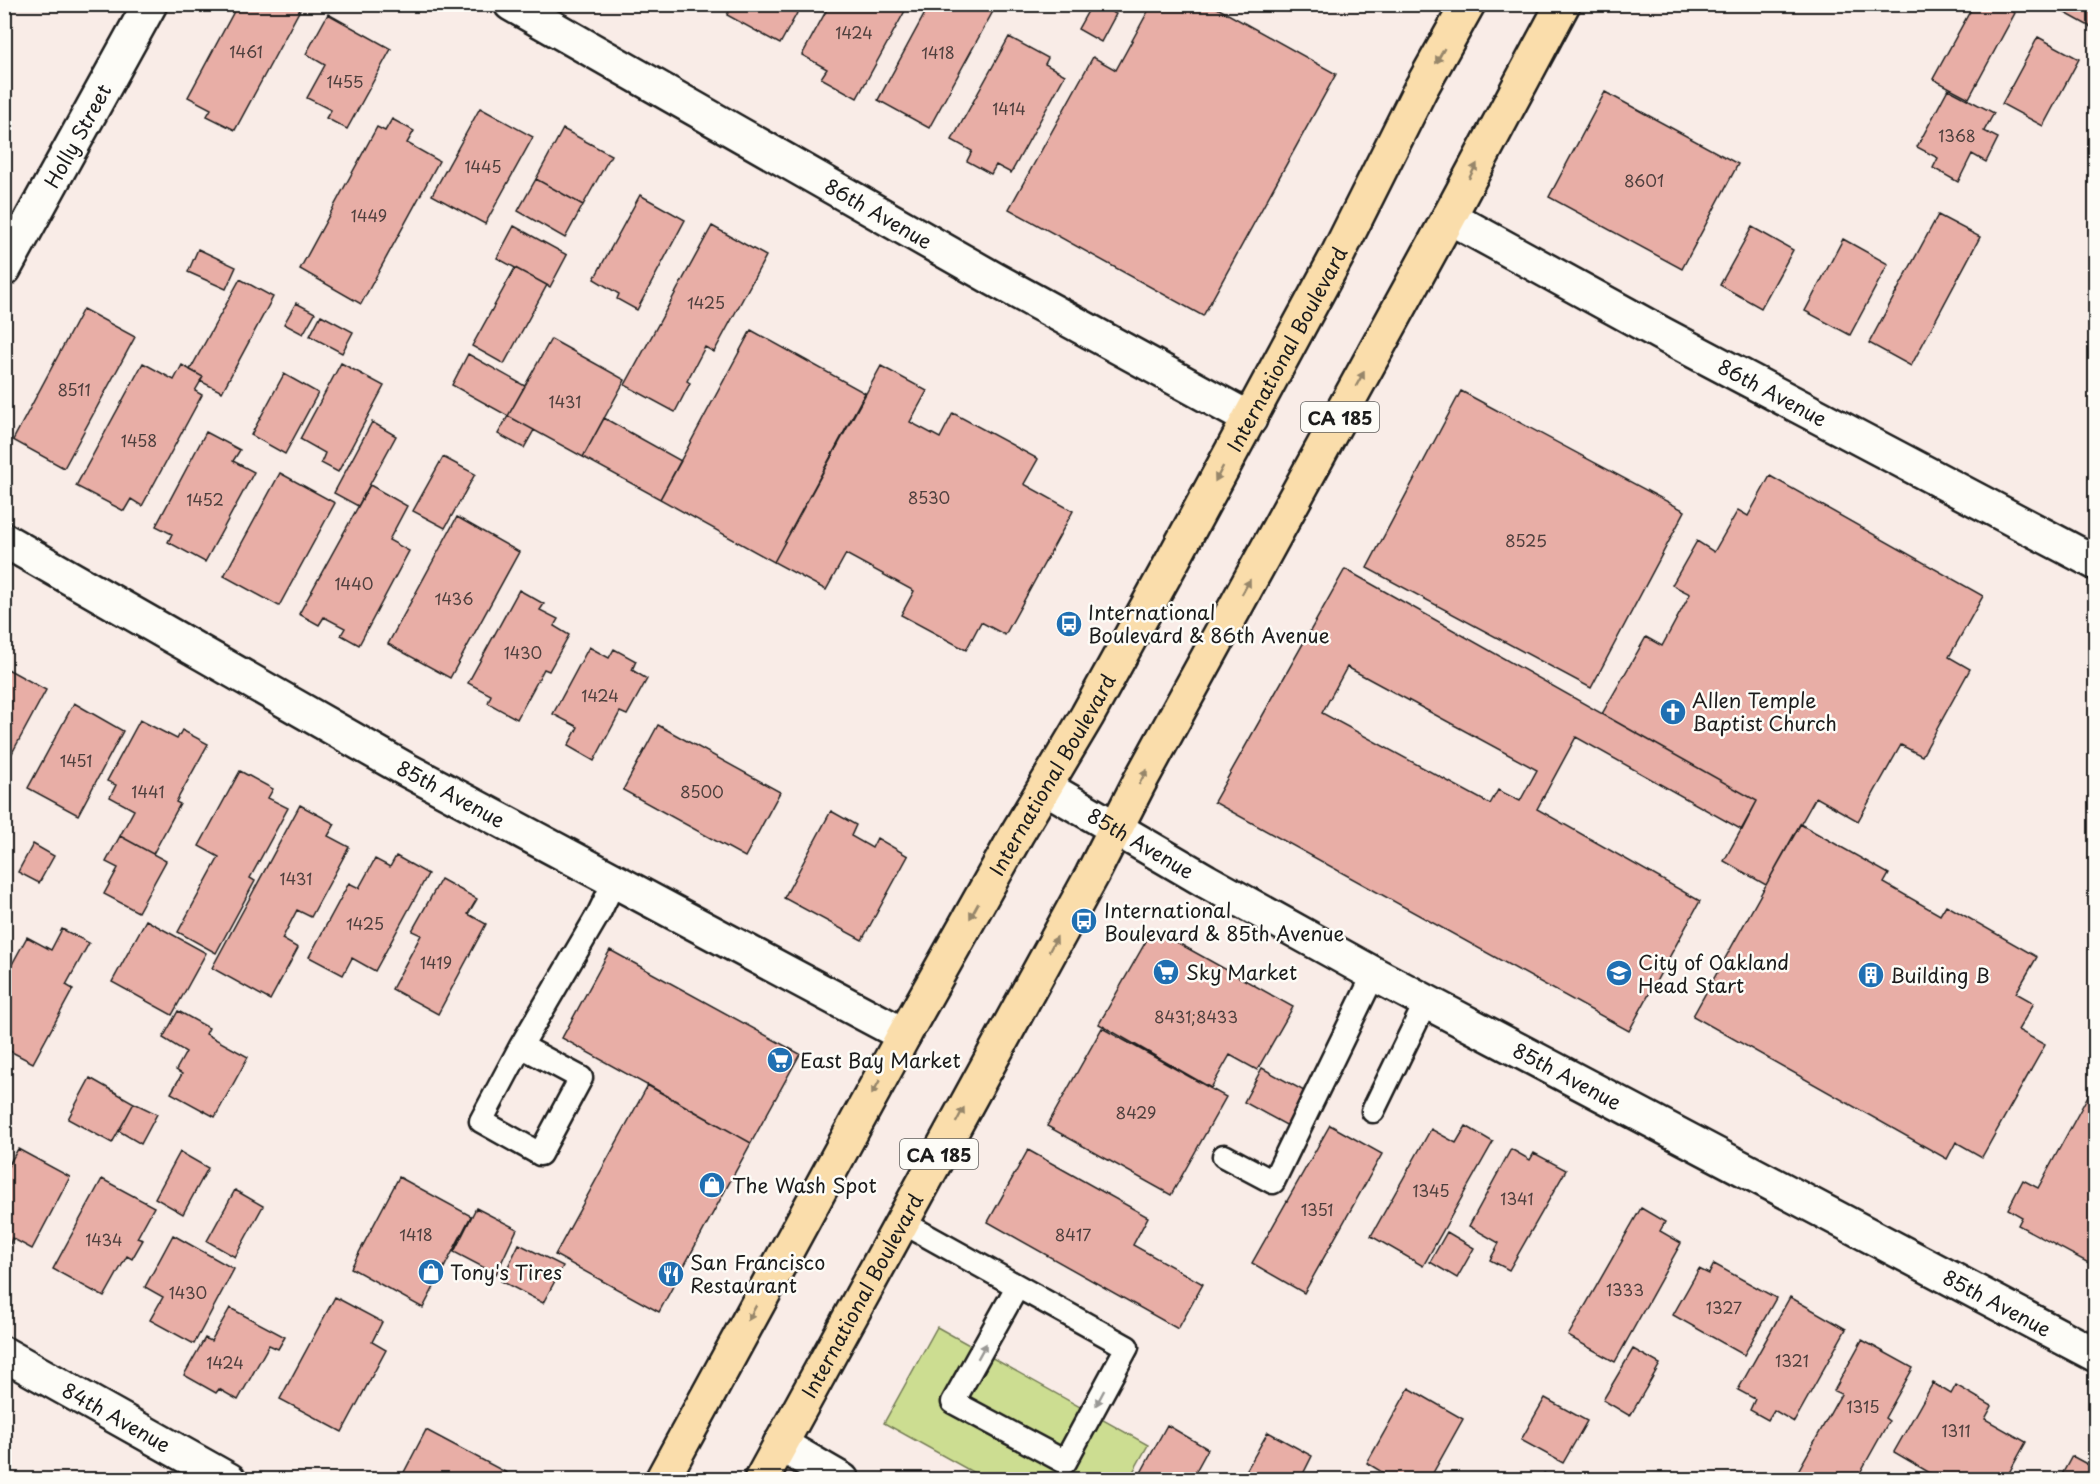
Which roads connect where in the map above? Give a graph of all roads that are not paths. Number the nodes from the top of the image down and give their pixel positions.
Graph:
1 (150, 4) edge
2 (511, 4) edge
3 (1468, 4) edge
4 (1563, 4) edge
5 (1449, 217) junction
6 (4, 269) edge
7 (1250, 418) junction
8 (4, 540) edge
9 (2096, 563) edge
10 (1045, 787) junction
11 (1116, 829) junction
12 (614, 882) junction
13 (1374, 974) junction
14 (1426, 1002) junction
15 (904, 1035) junction
16 (521, 1046) junction
17 (1373, 1111) dead end
18 (1224, 1156) dead end
19 (902, 1222) junction
20 (1017, 1287) junction
21 (4, 1354) edge
22 (2096, 1355) edge
23 (780, 1444) junction
24 (229, 1479) edge
25 (662, 1479) edge
26 (761, 1479) edge
27 (842, 1479) edge

1 - 6 street, Holly Street
2 - 7 street, 86th Avenue
3 -> 7 main road, International Boulevard
5 -> 4 main road, International Boulevard / CA 185
5 - 9 street, 86th Avenue
11 -> 5 main road, International Boulevard / CA 185
7 -> 10 main road, International Boulevard
8 - 12 street, 85th Avenue
10 - 11 street, 85th Avenue
10 -> 15 main road, International Boulevard
11 - 13 street, 85th Avenue
19 -> 11 main road, International Boulevard / CA 185
12 - 15 street, 85th Avenue
12 - 16 lane
13 - 14 street, 85th Avenue
13 - 18 lane
14 - 17 lane
14 - 22 street, 85th Avenue
15 -> 25 main road, International Boulevard
16 - 16 lane
19 - 20 lane
19 - 23 main road, International Boulevard / CA 185
20 -> 20 lane
21 - 24 street, 84th Avenue
23 - 26 main road, International Boulevard / CA 185
23 - 27 street

